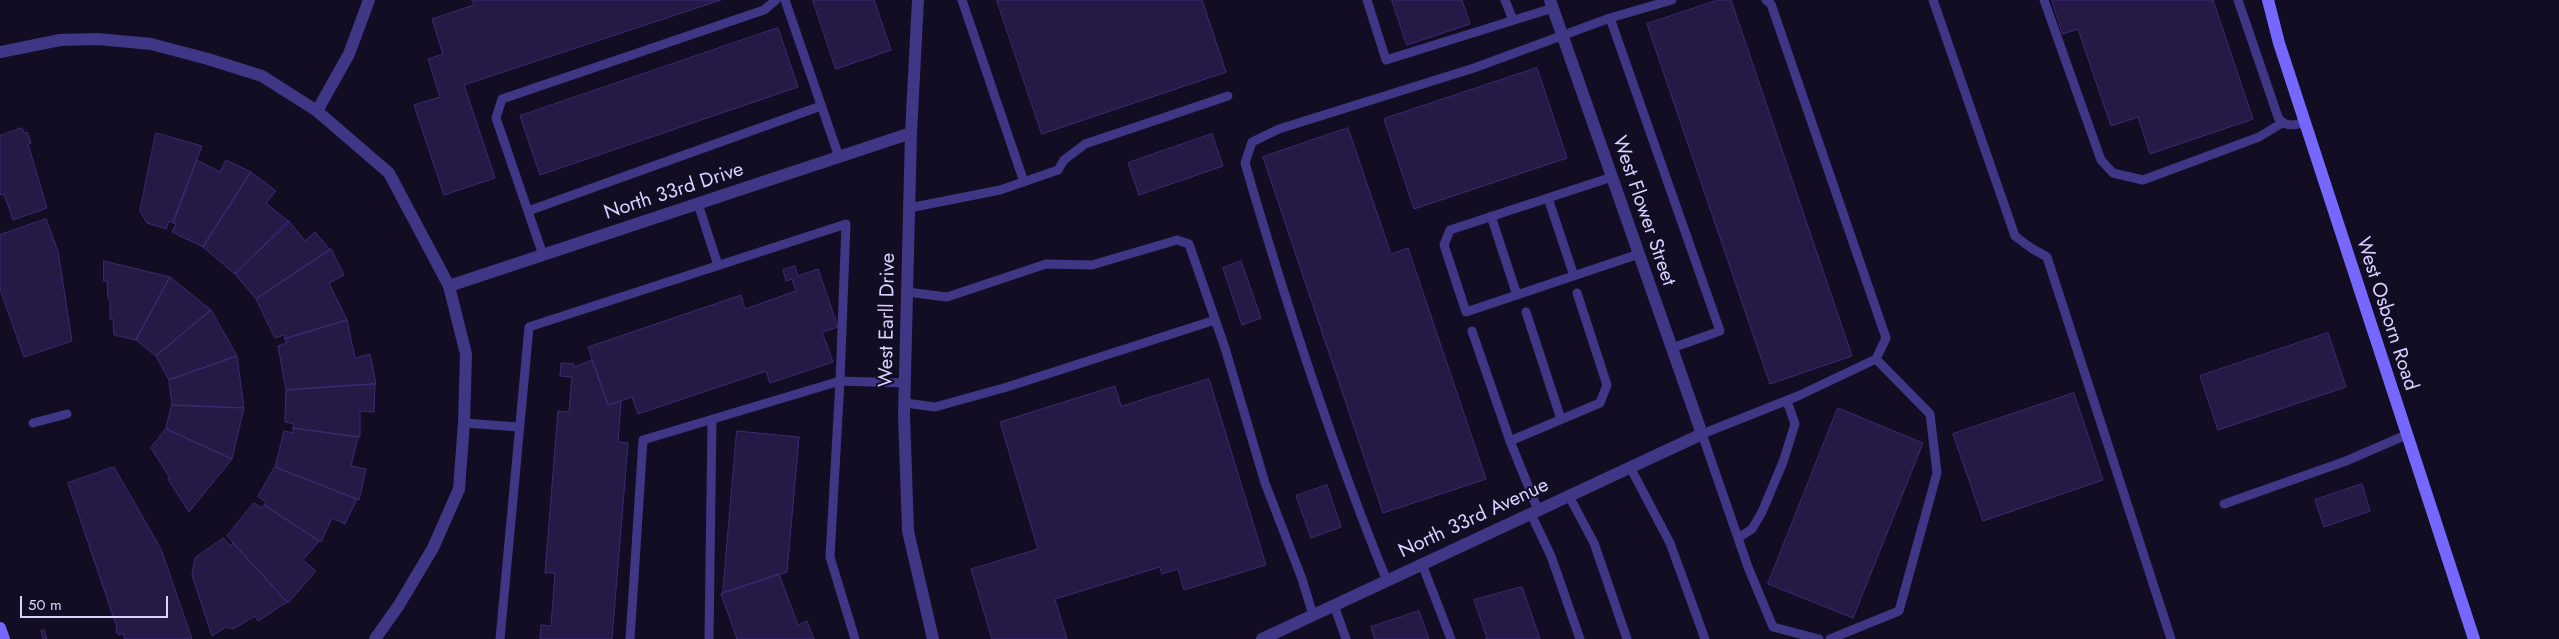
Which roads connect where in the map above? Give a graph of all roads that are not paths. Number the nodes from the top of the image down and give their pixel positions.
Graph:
1 (369, 0) edge
2 (776, 0) edge
3 (785, 0) edge
4 (918, 0) edge
5 (962, 0) edge
6 (1367, 0) edge
7 (1505, 0) edge
8 (1672, 0) edge
9 (1766, 0) edge
10 (1933, 0) edge
11 (2044, 0) edge
12 (2238, 0) edge
13 (2268, 0) edge
14 (1551, 4) edge
15 (1610, 18) junction
16 (1512, 20) junction
17 (1563, 36) junction
18 (0, 52) edge
19 (1228, 96) dead end
20 (821, 106) junction
21 (317, 111) junction
22 (2282, 123) junction
23 (2305, 123) junction
24 (911, 133) junction
25 (839, 157) junction
26 (1612, 177) junction
27 (1024, 182) junction
28 (1548, 198) junction
29 (698, 204) junction
30 (909, 208) junction
31 (528, 211) junction
32 (1492, 216) junction
33 (1639, 254) junction
34 (543, 255) junction
35 (718, 265) junction
36 (1574, 276) junction
37 (449, 286) junction
38 (907, 292) junction
39 (1577, 293) dead end
40 (1517, 295) junction
41 (1526, 312) dead end
42 (1215, 320) junction
43 (1472, 331) dead end
44 (1672, 348) junction
45 (1876, 359) junction
46 (840, 381) junction
47 (905, 383) junction
48 (1787, 401) junction
49 (904, 403) junction
50 (67, 414) dead end
51 (1561, 419) junction
52 (712, 420) junction
53 (464, 422) junction
54 (33, 423) dead end
55 (519, 427) junction
56 (1702, 434) junction
57 (2406, 436) junction
58 (1510, 441) junction
59 (1630, 467) junction
60 (1569, 496) junction
61 (2224, 504) dead end
62 (1534, 512) junction
63 (1738, 538) junction
64 (1422, 564) junction
65 (1387, 581) junction
66 (1334, 605) junction
67 (1313, 615) junction
68 (0, 628) edge
69 (4, 639) edge
70 (375, 639) edge
71 (500, 639) edge
72 (630, 639) edge
73 (709, 639) edge
74 (855, 639) edge
75 (933, 639) edge
76 (1262, 639) edge
77 (1346, 639) edge
78 (1451, 639) edge
79 (1580, 639) edge
80 (1627, 639) edge
81 (1705, 639) edge
82 (1819, 639) edge
83 (1830, 639) edge
84 (2171, 639) edge
85 (2474, 639) edge

1 - 21 street
2 - 31 lane
3 - 20 lane
4 - 24 street, West Earll Drive
5 - 27 lane
6 - 16 lane
7 - 16 lane
8 - 15 lane
9 - 45 lane
10 - 84 lane
11 - 22 lane
12 - 22 lane
13 - 23 street, West Osborn Road
14 - 16 lane
14 - 17 street, West Flower Street
15 - 17 lane
15 - 44 lane
17 - 26 street, West Flower Street
17 - 65 lane
18 - 21 street
19 - 27 lane
20 - 25 lane
20 - 31 lane
21 - 37 street
22 - 23 lane
23 - 57 street, West Osborn Road
24 - 25 street, North 33rd Drive
24 - 30 street, West Earll Drive
25 - 29 street, North 33rd Drive
26 - 28 lane
26 - 33 street, West Flower Street
27 - 30 lane
28 - 32 lane
28 - 36 lane
29 - 34 street, North 33rd Drive
29 - 35 lane
30 - 38 street, West Earll Drive
31 - 34 lane
32 - 40 lane
32 - 40 lane
33 - 36 lane
33 - 44 street, West Flower Street
34 - 37 street, North 33rd Drive
35 - 46 lane
35 - 55 lane
36 - 40 lane
37 - 53 street
38 - 42 lane
38 - 47 street, West Earll Drive
39 - 51 lane
41 - 51 lane
42 - 49 lane
42 - 67 lane
43 - 58 lane
44 - 56 street, West Flower Street
45 - 48 lane
45 - 83 lane
46 - 47 lane
46 - 52 lane
46 - 74 lane
47 - 49 street, West Earll Drive
48 - 56 lane
48 - 63 lane
49 - 75 street, West Earll Drive
50 - 54 lane
51 - 58 lane
52 - 72 lane
52 - 73 lane
53 - 55 lane
53 - 70 street
55 - 71 lane
56 - 59 street, North 33rd Avenue
56 - 63 lane
57 - 61 lane
57 - 85 street, West Osborn Road
58 - 62 lane
59 - 60 street, North 33rd Avenue
59 - 81 lane
60 - 62 street, North 33rd Avenue
60 - 80 lane
62 - 64 street, North 33rd Avenue
62 - 79 lane
63 - 82 lane
64 - 65 street, North 33rd Avenue
64 - 78 lane
65 - 66 street, North 33rd Avenue
66 - 67 street, North 33rd Avenue
66 - 77 lane
67 - 76 street, North 33rd Avenue
68 - 69 street

